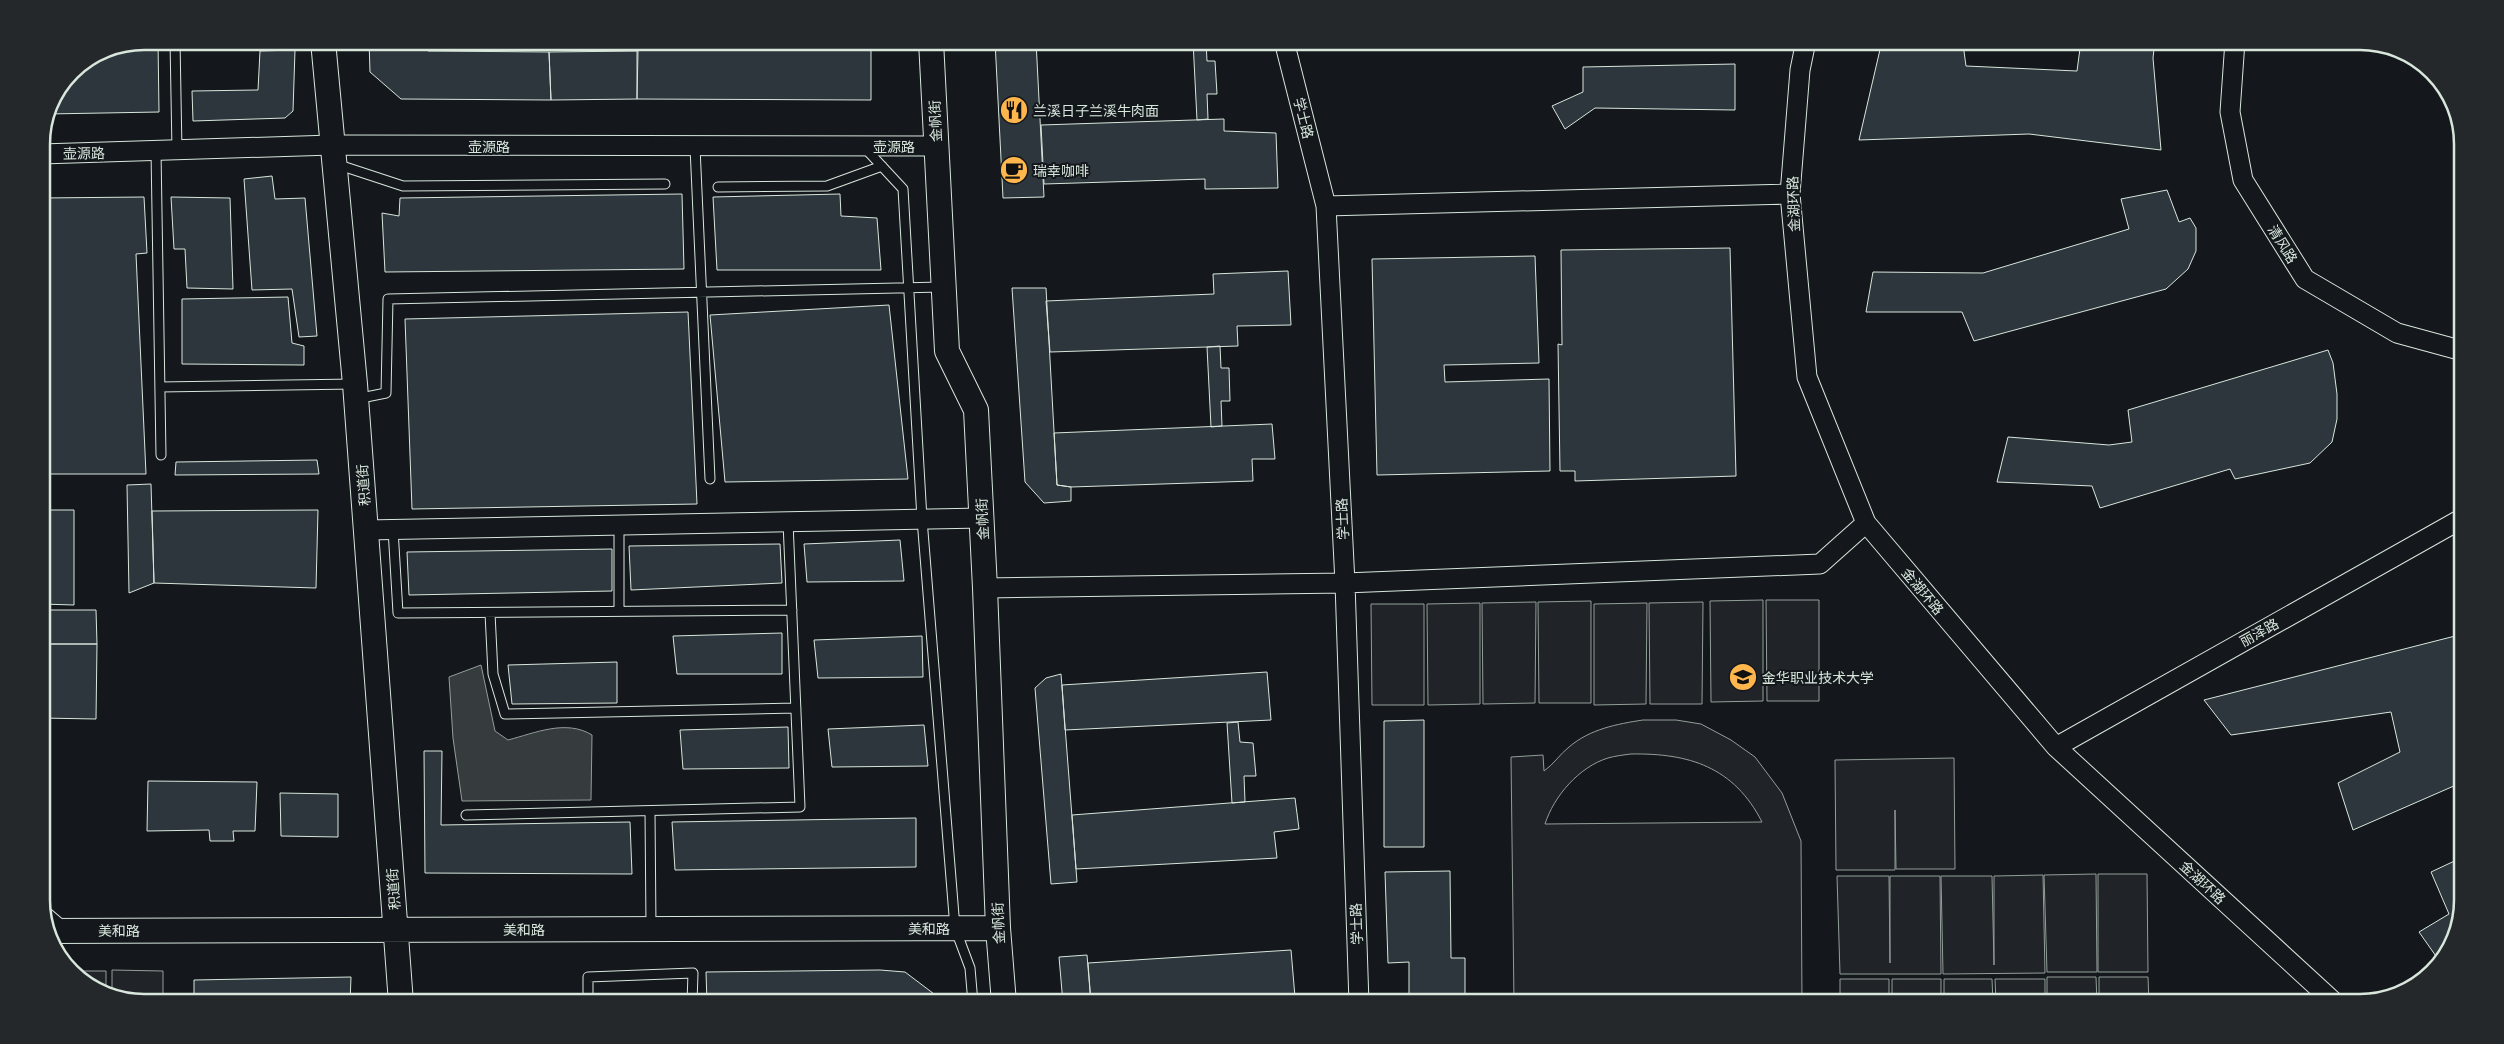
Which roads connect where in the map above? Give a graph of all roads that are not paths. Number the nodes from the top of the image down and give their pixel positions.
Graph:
1 (175, 50) edge
2 (324, 50) edge
3 (931, 50) edge
4 (1286, 50) edge
5 (1804, 50) edge
6 (2234, 50) edge
7 (864, 146) junction
8 (936, 146) junction
9 (695, 147) junction
10 (156, 151) junction
11 (177, 151) junction
12 (50, 154) edge
13 (333, 154) junction
14 (882, 166) junction
15 (665, 184) dead end
16 (718, 186) dead end
17 (1790, 194) junction
18 (1326, 206) junction
19 (944, 287) junction
20 (909, 288) junction
21 (701, 292) junction
22 (2454, 349) edge
23 (160, 387) junction
24 (356, 391) junction
25 (161, 455) dead end
26 (710, 479) dead end
27 (982, 518) junction
28 (922, 519) junction
29 (788, 522) junction
30 (1866, 523) junction
31 (2454, 523) edge
32 (619, 525) junction
33 (393, 529) junction
34 (366, 530) junction
35 (1345, 583) junction
36 (985, 588) junction
37 (792, 610) junction
38 (619, 611) junction
39 (490, 613) junction
40 (796, 708) junction
41 (2056, 746) junction
42 (650, 811) junction
43 (466, 815) dead end
44 (651, 928) junction
45 (955, 928) junction
46 (998, 928) junction
47 (396, 929) junction
48 (60, 930) edge
49 (400, 994) edge
50 (588, 994) edge
51 (692, 994) edge
52 (972, 994) edge
53 (1003, 994) edge
54 (1358, 994) edge
55 (2325, 994) edge

1 - 11 lane
2 - 13 street, 积道街
3 - 8 street, 金帆街
4 - 18 street, 学士路
5 - 17 street, 金湖环路
6 - 22 street, 清风路
7 - 8 street, 壶源路
7 - 9 street, 壶源路
7 - 14 lane
8 - 19 street, 金帆街
9 - 13 street, 壶源路
9 - 21 lane
10 - 11 street, 壶源路
10 - 12 street, 壶源路
10 - 23 lane
11 - 13 street, 壶源路
13 - 15 lane
13 - 24 street, 积道街
14 - 16 lane
14 - 20 lane
17 - 18 street
17 - 30 street, 金湖环路
18 - 35 street, 学士路
19 - 20 lane
19 - 27 street, 金帆街
20 - 21 lane
20 - 28 lane
21 - 24 lane
21 - 26 lane
23 - 24 lane
23 - 25 lane
24 - 34 street, 积道街
27 - 28 street
27 - 36 street, 金帆街
28 - 29 street
28 - 45 lane
29 - 32 street
29 - 37 lane
30 - 35 street
30 - 41 street, 金湖环路
31 - 41 street, 丽泽路
32 - 33 street
32 - 38 lane
33 - 34 street
33 - 39 lane
34 - 47 street, 积道街
35 - 36 street
35 - 54 street, 学士路
36 - 46 street, 金帆街
37 - 38 lane
37 - 40 lane
38 - 39 lane
39 - 40 lane
40 - 42 lane
41 - 55 street, 金湖环路
42 - 43 lane
42 - 44 lane
44 - 45 street, 美和路
44 - 47 street, 美和路
45 - 46 street, 美和路
45 - 52 lane
46 - 53 street, 金帆街
47 - 48 street, 美和路
47 - 49 street, 积道街
50 - 51 lane

